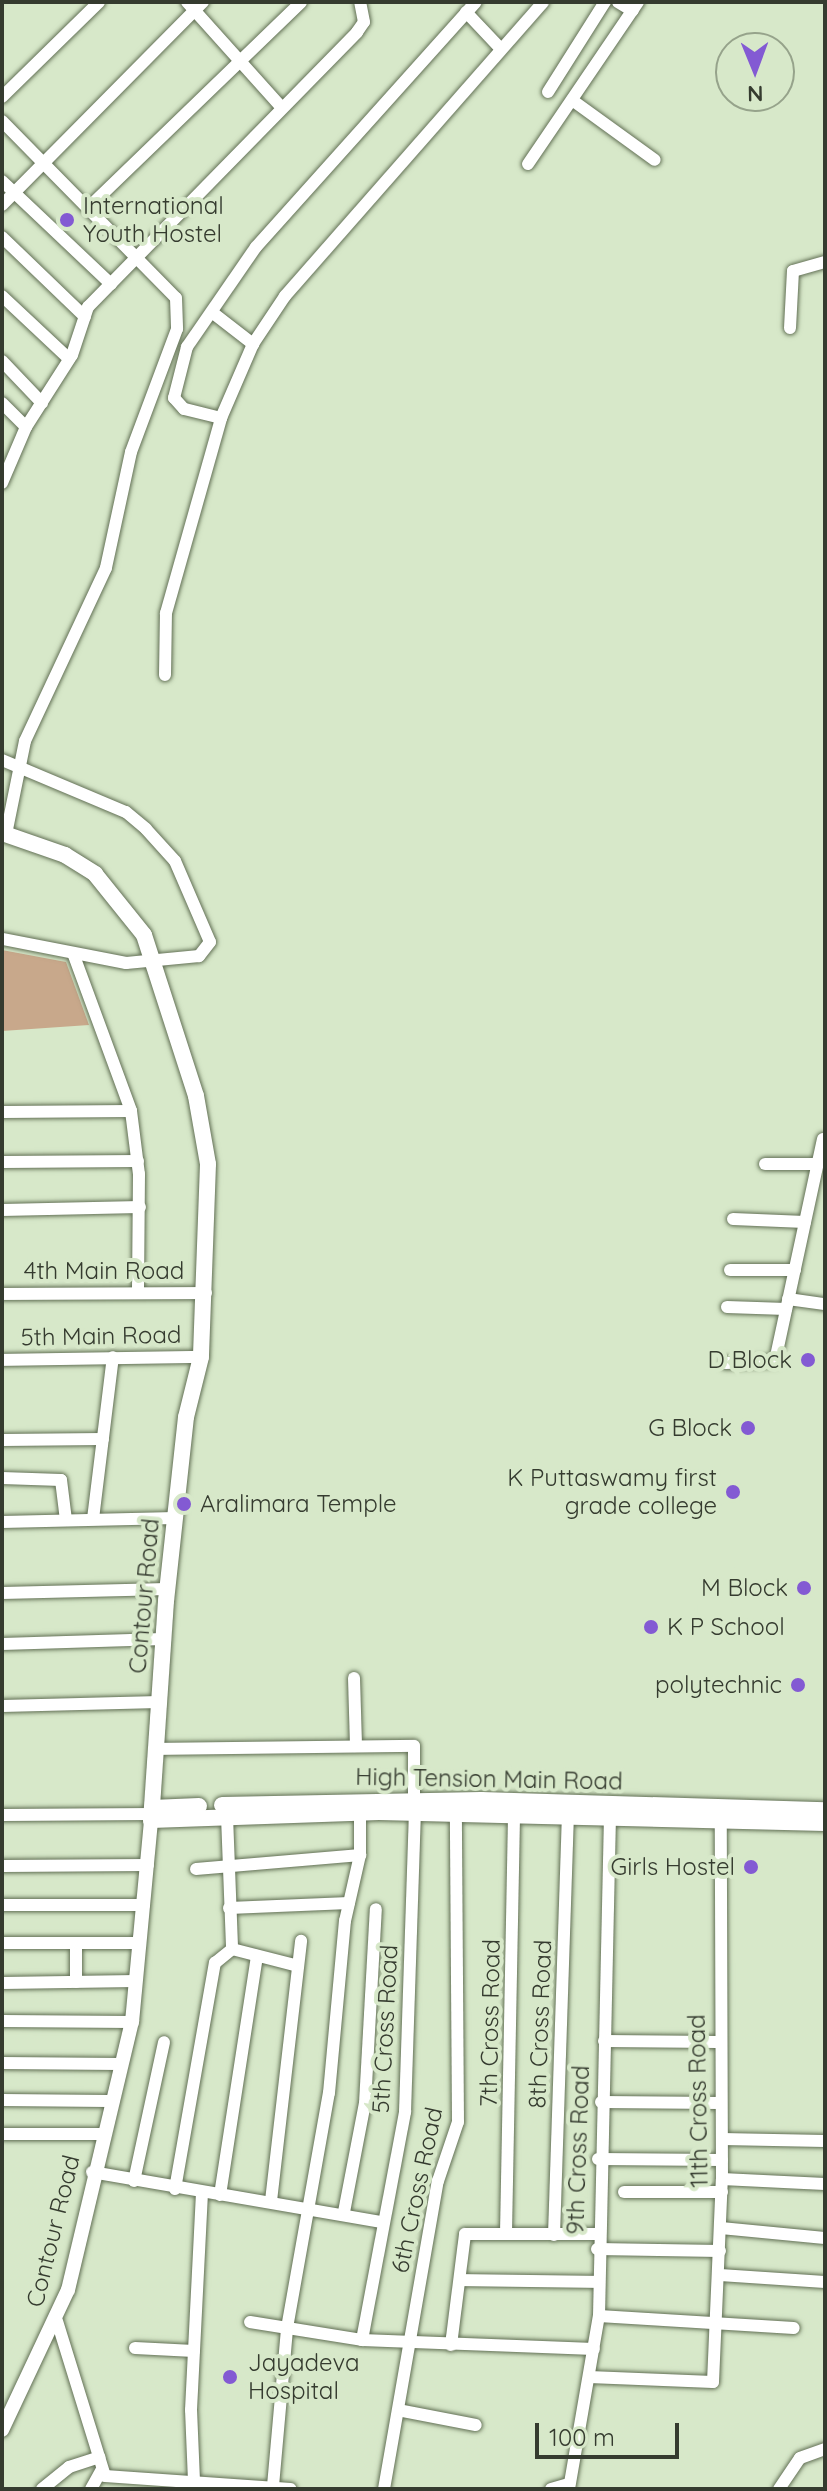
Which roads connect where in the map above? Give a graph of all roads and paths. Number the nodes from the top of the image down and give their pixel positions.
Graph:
1 (99, 2) edge
2 (301, 2) edge
3 (360, 2) edge
4 (476, 2) edge
5 (543, 2) edge
6 (605, 2) edge
7 (618, 2) edge
8 (195, 5) edge
9 (635, 6) edge
10 (466, 12) junction
11 (500, 48) junction
12 (242, 60) junction
13 (548, 92) dead end
14 (2, 97) edge
15 (572, 100) junction
16 (282, 108) junction
17 (2, 121) edge
18 (655, 160) dead end
19 (528, 164) dead end
20 (44, 165) junction
21 (2, 181) edge
22 (14, 193) junction
23 (2, 205) edge
24 (88, 208) junction
25 (2, 237) edge
26 (136, 258) junction
27 (825, 262) edge
28 (111, 284) junction
29 (2, 296) edge
30 (213, 313) junction
31 (85, 317) junction
32 (790, 328) dead end
33 (253, 344) junction
34 (69, 359) junction
35 (2, 361) edge
36 (2, 403) edge
37 (42, 403) junction
38 (221, 418) junction
39 (26, 427) junction
40 (3, 479) edge
41 (165, 675) dead end
42 (2, 760) edge
43 (20, 762) junction
44 (4, 834) edge
45 (2, 939) edge
46 (73, 953) junction
47 (156, 961) junction
48 (131, 1111) junction
49 (2, 1112) edge
50 (823, 1139) edge
51 (138, 1161) junction
52 (2, 1162) edge
53 (765, 1164) dead end
54 (818, 1164) junction
55 (140, 1207) junction
56 (2, 1210) edge
57 (733, 1219) dead end
58 (805, 1222) junction
59 (730, 1270) dead end
60 (795, 1270) junction
61 (138, 1293) junction
62 (206, 1293) junction
63 (2, 1294) edge
64 (787, 1304) junction
65 (825, 1304) edge
66 (727, 1307) dead end
67 (113, 1357) junction
68 (201, 1357) junction
69 (2, 1360) edge
70 (726, 1363) dead end
71 (103, 1439) junction
72 (2, 1440) edge
73 (2, 1478) edge
74 (175, 1518) junction
75 (93, 1519) junction
76 (66, 1520) junction
77 (2, 1522) edge
78 (167, 1589) junction
79 (2, 1593) edge
80 (163, 1639) junction
81 (2, 1644) edge
82 (354, 1678) dead end
83 (159, 1702) junction
84 (2, 1706) edge
85 (356, 1746) junction
86 (156, 1749) junction
87 (360, 1806) junction
88 (414, 1806) junction
89 (456, 1806) junction
90 (825, 1810) edge
91 (514, 1813) junction
92 (152, 1814) junction
93 (568, 1814) junction
94 (2, 1815) edge
95 (227, 1816) junction
96 (610, 1816) junction
97 (721, 1819) junction
98 (825, 1823) edge
99 (360, 1855) junction
100 (148, 1865) junction
101 (2, 1866) edge
102 (227, 1866) junction
103 (196, 1869) dead end
104 (349, 1903) junction
105 (2, 1905) edge
106 (144, 1905) junction
107 (229, 1908) junction
108 (376, 1909) dead end
109 (301, 1941) dead end
110 (2, 1943) edge
111 (76, 1943) junction
112 (140, 1943) junction
113 (232, 1949) junction
114 (257, 1956) junction
115 (298, 1966) junction
116 (136, 1981) junction
117 (76, 1982) junction
118 (2, 1983) edge
119 (2, 2021) edge
120 (132, 2022) junction
121 (604, 2041) junction
122 (164, 2042) dead end
123 (718, 2042) junction
124 (2, 2063) edge
125 (120, 2064) junction
126 (2, 2100) edge
127 (109, 2101) junction
128 (601, 2102) junction
129 (720, 2103) junction
130 (2, 2134) edge
131 (101, 2134) junction
132 (722, 2139) junction
133 (825, 2141) edge
134 (598, 2159) junction
135 (722, 2160) junction
136 (92, 2172) junction
137 (134, 2181) junction
138 (825, 2184) edge
139 (722, 2186) junction
140 (175, 2189) junction
141 (624, 2192) dead end
142 (202, 2193) junction
143 (220, 2195) junction
144 (271, 2201) junction
145 (311, 2207) junction
146 (344, 2212) junction
147 (382, 2222) junction
148 (721, 2228) junction
149 (506, 2233) junction
150 (598, 2234) junction
151 (554, 2235) junction
152 (825, 2238) edge
153 (597, 2249) junction
154 (720, 2251) junction
155 (720, 2275) junction
156 (461, 2280) junction
157 (599, 2282) junction
158 (825, 2282) edge
159 (599, 2316) junction
160 (716, 2318) junction
161 (57, 2321) junction
162 (250, 2322) dead end
163 (287, 2328) junction
164 (794, 2328) dead end
165 (362, 2340) junction
166 (407, 2343) junction
167 (451, 2345) junction
168 (135, 2348) dead end
169 (594, 2349) junction
170 (194, 2351) junction
171 (589, 2377) junction
172 (403, 2411) junction
173 (476, 2425) dead end
174 (2, 2430) edge
175 (825, 2449) edge
176 (103, 2473) edge
177 (194, 2481) junction
178 (569, 2486) edge
179 (273, 2487) edge
180 (42, 2489) edge
181 (91, 2489) edge
182 (291, 2489) edge
183 (384, 2489) edge
184 (551, 2489) edge
185 (779, 2489) edge

1 - 14 street
2 - 12 street
3 - 16 street
4 - 10 street
5 - 11 street
6 - 13 street
7 - 9 street
8 - 12 street
8 - 20 street
9 - 15 street
10 - 11 street
10 - 30 street
11 - 33 street
12 - 16 street
12 - 24 street
15 - 18 street
15 - 19 street
16 - 26 street
17 - 20 street
20 - 22 street
20 - 24 street
21 - 22 street
22 - 23 street
22 - 28 street
24 - 26 street
25 - 31 street
26 - 28 street
26 - 43 street
27 - 32 street
28 - 31 street
29 - 34 street
30 - 33 street
30 - 38 street
31 - 34 street
33 - 38 street
34 - 37 street
35 - 37 street
36 - 39 street
37 - 39 street
38 - 41 street
39 - 40 street
42 - 43 street
43 - 44 street
43 - 47 street
44 - 47 main road, Contour Road
45 - 46 street
46 - 47 street
46 - 48 street
47 - 62 main road, Contour Road
48 - 49 street
48 - 51 street
50 - 54 street
51 - 52 street
51 - 55 street
53 - 54 street
54 - 58 street
55 - 56 street
55 - 61 street
57 - 58 street
58 - 60 street
59 - 60 street
60 - 64 street
61 - 62 street, 4th Main Road
61 - 63 street, 4th Main Road
62 - 68 main road, Contour Road
64 - 65 street
64 - 66 street
64 - 70 street
67 - 68 street, 5th Main Road
67 - 69 street, 5th Main Road
67 - 71 street
68 - 74 main road, Contour Road
71 - 72 street
71 - 75 street
73 - 76 street
74 - 75 street
74 - 78 main road, Contour Road
75 - 76 street
76 - 77 street
78 - 79 street
78 - 80 main road, Contour Road
80 - 81 street
80 - 83 main road, Contour Road
82 - 85 street
83 - 84 street
83 - 86 main road, Contour Road
85 - 86 street
85 - 88 street, 5th Cross Road
86 - 92 main road, Contour Road
87 - 88 main road, High Tension Main Road
87 - 92 main road, High Tension Main Road
87 - 95 main road
87 - 99 street
88 - 89 main road, High Tension Main Road
88 - 147 street, 5th Cross Road
89 - 90 main road, High Tension Main Road
89 - 91 main road
89 - 166 street, 6th Cross Road
91 - 93 main road
91 - 149 street, 7th Cross Road
92 - 94 street
92 - 95 main road
92 - 100 street, Contour Road
93 - 96 main road
93 - 151 street, 8th Cross Road
95 - 102 street
96 - 97 main road
96 - 121 street, 9th Cross Road
97 - 98 main road
97 - 123 street, 11th Cross Road
99 - 102 street
99 - 104 street
100 - 101 street
100 - 106 street, Contour Road
102 - 103 street
102 - 107 street
104 - 107 street
104 - 145 street
105 - 106 street
106 - 112 street, Contour Road
107 - 113 street
108 - 146 street
109 - 115 street
110 - 111 street
111 - 112 street
111 - 117 street
112 - 116 street, Contour Road
113 - 114 street
113 - 140 street
114 - 115 street
114 - 143 street
115 - 144 street
116 - 117 street
116 - 120 street, Contour Road
117 - 118 street
119 - 120 street
120 - 125 street, Contour Road
121 - 123 street
121 - 128 street, 9th Cross Road
122 - 137 street
123 - 129 street, 11th Cross Road
124 - 125 street
125 - 127 street, Contour Road
126 - 127 street
127 - 131 street, Contour Road
128 - 129 street
128 - 134 street, 9th Cross Road
129 - 132 street, 11th Cross Road
130 - 131 street
131 - 136 street, Contour Road
132 - 133 street
132 - 135 street, 11th Cross Road
134 - 135 street
134 - 150 street, 9th Cross Road
135 - 139 street, 11th Cross Road
136 - 137 street
136 - 161 street, Contour Road
137 - 140 street
138 - 139 street
139 - 141 street
139 - 148 street, 11th Cross Road
140 - 142 street
142 - 143 street
142 - 170 street
143 - 144 street
144 - 145 street
145 - 146 street
145 - 163 street
146 - 147 street
147 - 165 street, 5th Cross Road
148 - 152 street
148 - 154 street, 11th Cross Road
149 - 151 street
149 - 156 street
150 - 151 street
150 - 153 street, 9th Cross Road
153 - 154 street
153 - 157 street, 9th Cross Road
154 - 155 street, 11th Cross Road
155 - 158 street
155 - 160 street, 11th Cross Road
156 - 157 street
156 - 167 street
157 - 159 street, 9th Cross Road
159 - 160 street
159 - 169 street, 9th Cross Road
160 - 164 street
160 - 171 street, 11th Cross Road
161 - 174 street, Contour Road
161 - 176 street
162 - 163 street
163 - 165 street
163 - 179 street
165 - 166 street
166 - 167 street
166 - 172 street, 6th Cross Road
167 - 169 street
168 - 170 street
169 - 171 street, 9th Cross Road
170 - 177 street
171 - 178 street, 9th Cross Road
172 - 173 street
172 - 183 street, 6th Cross Road
175 - 185 street
176 - 177 street
176 - 180 street
176 - 181 street
177 - 179 street
178 - 184 street
179 - 182 street

